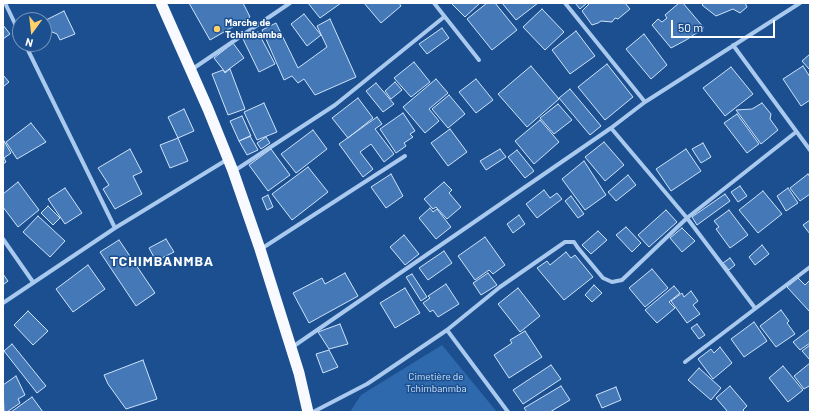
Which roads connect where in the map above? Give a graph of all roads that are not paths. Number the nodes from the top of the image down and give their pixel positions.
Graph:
1 (5, 3) edge
2 (161, 3) edge
3 (290, 3) edge
4 (434, 3) edge
5 (565, 3) edge
6 (800, 3) edge
7 (12, 17) edge
8 (444, 17) junction
9 (734, 45) junction
10 (29, 52) edge
11 (479, 60) dead end
12 (191, 70) junction
13 (645, 102) junction
14 (611, 128) junction
15 (796, 132) junction
16 (810, 150) edge
17 (405, 156) dead end
18 (229, 159) junction
19 (233, 171) junction
20 (687, 218) junction
21 (116, 228) junction
22 (3, 239) edge
23 (260, 249) junction
24 (810, 267) edge
25 (33, 282) junction
26 (3, 303) edge
27 (755, 308) junction
28 (447, 330) junction
29 (291, 348) junction
30 (685, 362) dead end
31 (308, 412) edge
32 (313, 412) edge
33 (508, 412) edge

1 - 7 street
2 - 12 highway
3 - 12 street
4 - 8 street
5 - 13 street
6 - 9 street
8 - 11 street
8 - 19 street
9 - 13 street
9 - 15 street
10 - 21 street
12 - 18 highway
13 - 14 street
14 - 20 street
14 - 29 street
15 - 16 street
15 - 20 street
17 - 23 street
18 - 19 highway
18 - 21 street
19 - 23 highway
20 - 27 street
20 - 28 street
21 - 25 street
22 - 25 street
23 - 29 highway
24 - 27 street
25 - 26 street
27 - 30 street
28 - 32 street
28 - 33 street
29 - 31 highway

